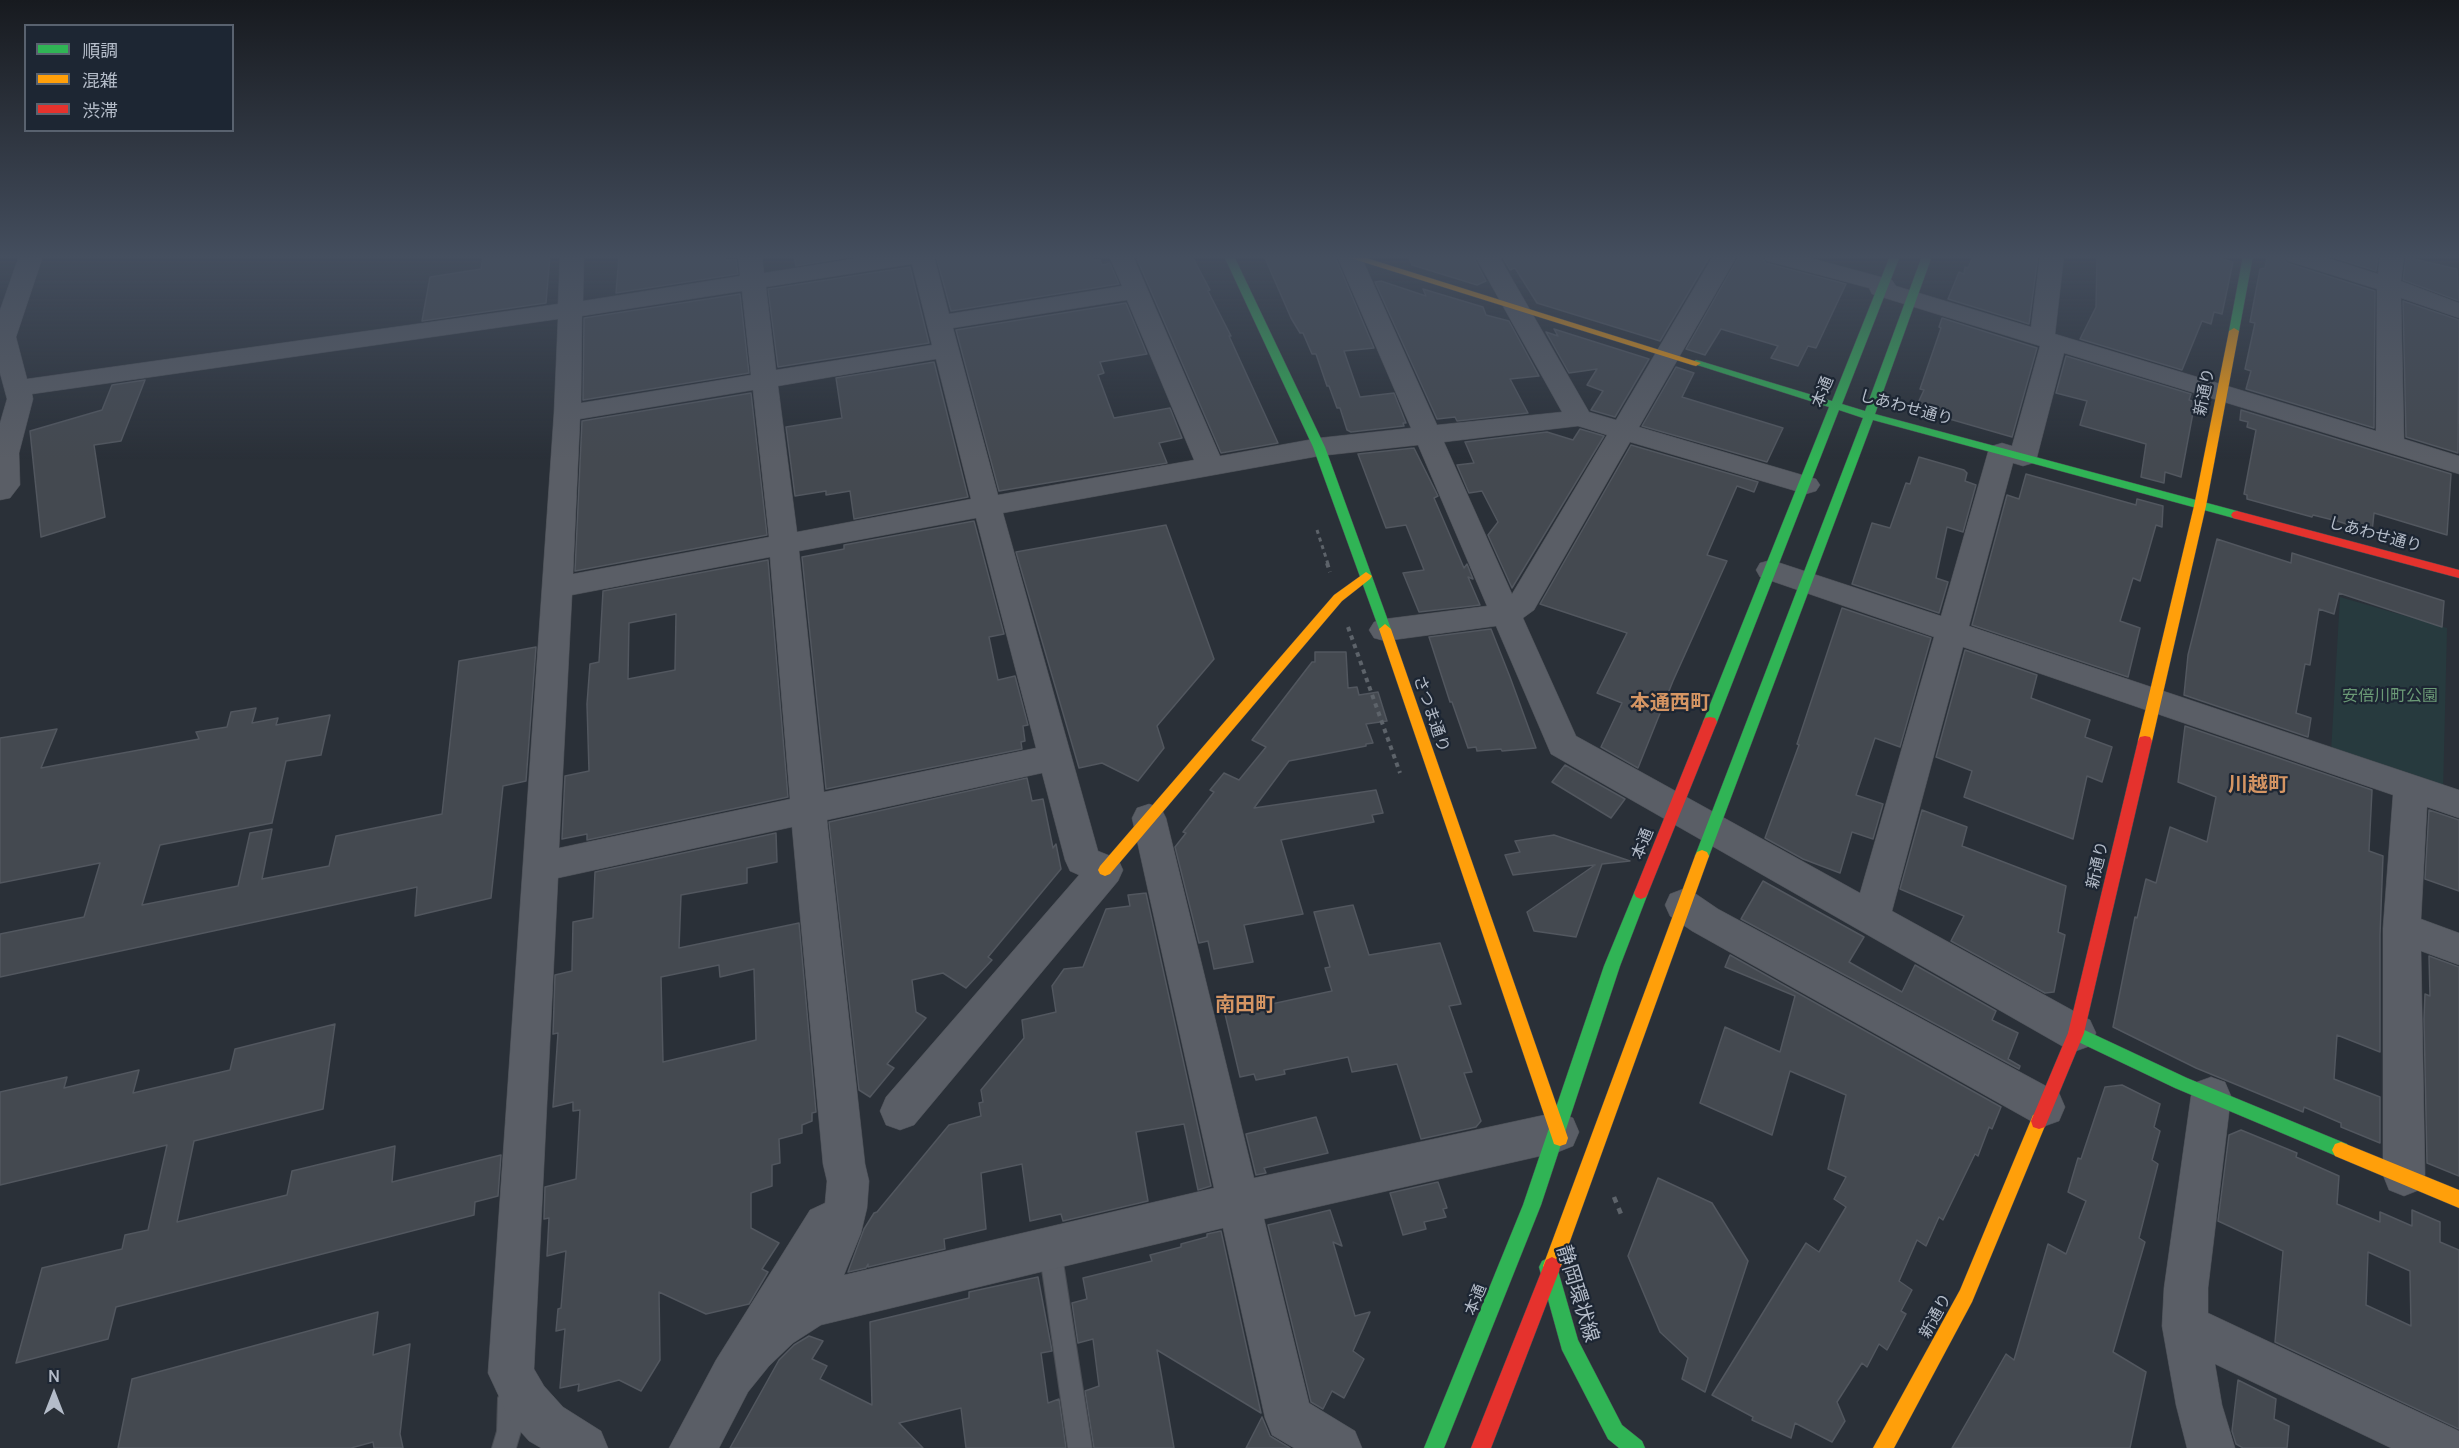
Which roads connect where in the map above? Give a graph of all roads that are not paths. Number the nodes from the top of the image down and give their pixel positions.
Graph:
1 (8, 324) edge
2 (475, 324) edge
3 (570, 324) edge
4 (758, 324) edge
5 (939, 324) edge
6 (999, 324) edge
7 (1150, 324) edge
8 (1261, 324) edge
9 (1379, 324) edge
10 (1526, 324) edge
11 (1567, 324) edge
12 (1686, 324) edge
13 (1868, 324) edge
14 (1903, 324) edge
15 (1996, 324) edge
16 (2049, 324) edge
17 (2235, 324) edge
18 (2389, 324) edge
19 (943, 337) junction
20 (2048, 339) junction
21 (1668, 355) junction
22 (765, 380) junction
23 (19, 388) junction
24 (2222, 392) junction
25 (1836, 406) junction
26 (567, 413) junction
27 (1869, 416) junction
28 (1579, 418) junction
29 (1624, 432) junction
30 (1427, 434) junction
31 (2390, 444) junction
32 (1319, 447) junction
33 (2013, 454) junction
34 (1210, 465) junction
35 (2459, 465) edge
36 (1806, 485) junction
37 (0, 491) edge
38 (987, 506) junction
39 (2200, 506) junction
40 (784, 544) junction
41 (1771, 570) junction
42 (2459, 574) edge
43 (1366, 576) junction
44 (1805, 582) junction
45 (557, 587) junction
46 (1506, 614) junction
47 (1384, 630) junction
48 (1951, 633) junction
49 (2153, 702) junction
50 (1054, 757) junction
51 (2411, 788) junction
52 (2459, 804) edge
53 (808, 809) junction
54 (1675, 809) junction
55 (1149, 818) junction
56 (1713, 831) junction
57 (540, 867) junction
58 (1106, 870) junction
59 (1683, 905) junction
60 (1871, 919) junction
61 (2402, 928) junction
62 (2459, 949) edge
63 (2076, 1033) junction
64 (2211, 1096) junction
65 (2045, 1107) junction
66 (900, 1112) dead end
67 (1562, 1142) junction
68 (844, 1164) junction
69 (1572, 1172) dead end
70 (2404, 1175) junction
71 (1579, 1192) junction
72 (2459, 1199) edge
73 (1239, 1203) junction
74 (1532, 1205) junction
75 (1538, 1228) dead end
76 (1050, 1249) junction
77 (1543, 1251) dead end
78 (1549, 1274) junction
79 (812, 1305) junction
80 (2185, 1326) junction
81 (511, 1373) junction
82 (732, 1376) junction
83 (504, 1448) edge
84 (584, 1448) edge
85 (693, 1448) edge
86 (1080, 1448) edge
87 (1338, 1448) edge
88 (1434, 1448) edge
89 (1481, 1448) edge
90 (1635, 1448) edge
91 (1883, 1448) edge
92 (2211, 1448) edge
93 (2443, 1448) edge

1 - 23 street
2 - 23 street
3 - 26 street
4 - 22 street
5 - 19 street
6 - 19 street
7 - 34 street
8 - 32 main road, さつま通り
9 - 30 street
10 - 28 street
11 - 21 main road, しあわせ通り
12 - 21 street
13 - 25 main road, 本通
14 - 27 main road
15 - 20 street
16 - 20 street
17 - 24 main road, 新通り
18 - 31 street
19 - 22 street
19 - 38 street
20 - 24 street
20 - 33 street
21 - 25 main road, しあわせ通り
21 - 29 street
22 - 26 street
22 - 40 street
23 - 37 street
24 - 31 street
24 - 39 main road, 新通り
25 - 27 main road, しあわせ通り
25 - 36 main road, 本通
26 - 45 street
27 - 33 main road, しあわせ通り
27 - 44 main road
28 - 29 street
28 - 30 street
29 - 36 street
29 - 46 street
30 - 32 street
30 - 46 street
31 - 35 street
32 - 34 street
32 - 43 main road, さつま通り
33 - 39 main road, しあわせ通り
33 - 48 street
34 - 38 street
36 - 41 main road, 本通
38 - 40 street
38 - 50 street
39 - 42 main road, しあわせ通り
39 - 49 main road, 新通り
40 - 45 street
40 - 53 street
41 - 44 street
41 - 54 main road, 本通
43 - 47 main road, さつま通り
43 - 55 main road
44 - 48 street
44 - 56 main road
45 - 57 street
46 - 47 street
46 - 54 street
47 - 67 main road, さつま通り
48 - 49 street
48 - 60 street
49 - 51 street
49 - 63 main road, 新通り
50 - 53 street
50 - 58 street
51 - 52 street
51 - 61 street
53 - 57 street
53 - 68 street
54 - 56 street
54 - 67 main road, 本通
55 - 58 main road
55 - 73 street
56 - 59 main road
56 - 60 street
57 - 81 street
58 - 66 street
59 - 65 street
59 - 71 main road
60 - 63 street
61 - 62 street
61 - 70 street
63 - 64 main road
63 - 65 main road, 新通り
64 - 70 main road
64 - 80 street
65 - 91 main road, 新通り
67 - 73 street
67 - 74 main road, 本通
68 - 79 street
68 - 82 street
69 - 71 main road
70 - 72 main road
71 - 78 main road
73 - 76 street
73 - 87 street
74 - 75 main road
74 - 88 main road, 本通
76 - 79 street
76 - 86 lane
77 - 78 main road, 静岡環状線
78 - 89 main road
78 - 90 main road, 静岡環状線
79 - 82 street
80 - 92 street
80 - 93 street
81 - 83 lane
81 - 84 street
82 - 85 street

